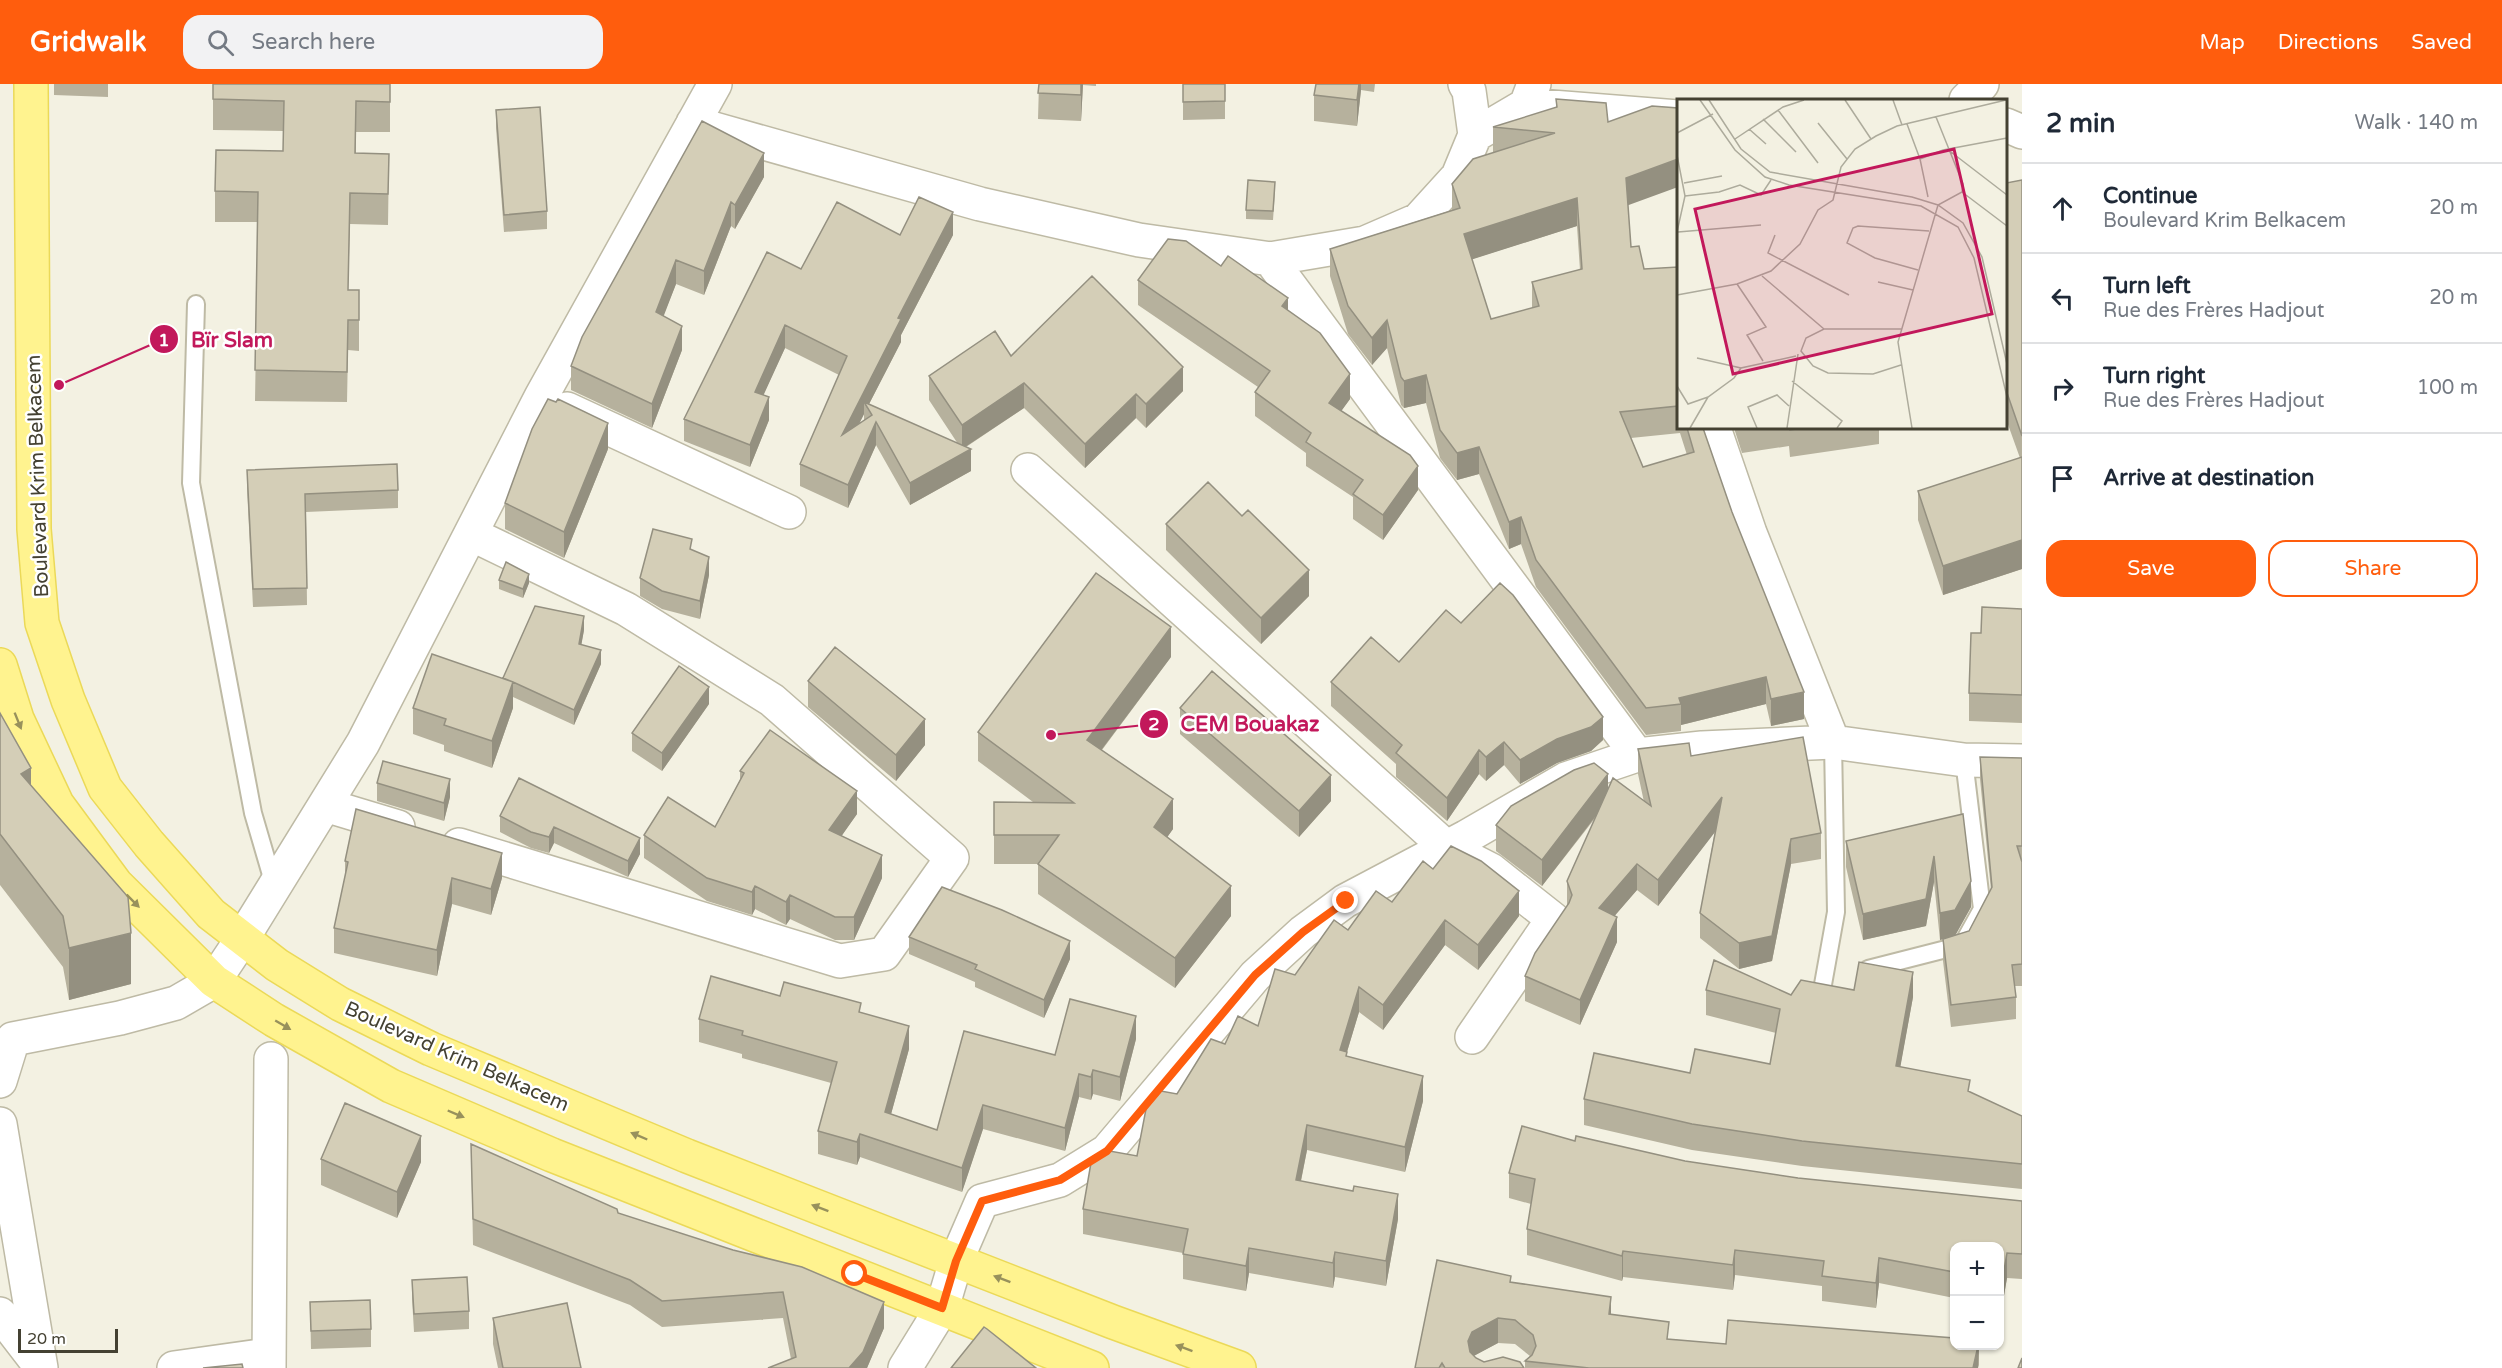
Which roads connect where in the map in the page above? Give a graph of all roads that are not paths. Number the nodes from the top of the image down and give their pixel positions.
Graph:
1 (31, 84) edge
2 (715, 84) edge
3 (1465, 84) edge
4 (1982, 84) edge
5 (1530, 94) edge
6 (1967, 99) edge
7 (1677, 117) edge
8 (693, 123) junction
9 (2007, 125) edge
10 (2022, 132) edge
11 (1475, 135) junction
12 (1270, 259) junction
13 (196, 304) dead end
14 (541, 397) junction
15 (1714, 429) edge
16 (1028, 470) dead end
17 (789, 512) dead end
18 (471, 534) junction
19 (0, 665) edge
20 (1833, 742) junction
21 (1637, 755) junction
22 (1964, 760) junction
23 (2022, 761) edge
24 (325, 805) junction
25 (1973, 824) junction
26 (1950, 830) edge
27 (1446, 847) junction
28 (275, 886) junction
29 (243, 939) junction
30 (1868, 969) edge
31 (214, 981) junction
32 (1822, 990) edge
33 (6, 1032) edge
34 (1472, 1037) dead end
35 (271, 1059) dead end
36 (0, 1081) edge
37 (0, 1124) edge
38 (956, 1261) junction
39 (942, 1308) junction
40 (0, 1314) edge
41 (268, 1361) edge
42 (41, 1367) edge
43 (174, 1368) edge
44 (905, 1368) edge
45 (1092, 1368) edge
46 (1239, 1368) edge

1 - 29 main road, Boulevard Krim Belkacem
2 - 8 street
3 - 11 street
4 - 6 street
5 - 7 street
5 - 11 street
8 - 12 street
8 - 14 street
9 - 10 street
11 - 12 street
12 - 21 street
13 - 28 lane
14 - 17 street
14 - 18 street
15 - 20 street
16 - 27 street
18 - 24 street
18 - 24 street
19 -> 31 main road
20 - 21 street
20 - 22 street
20 - 32 lane
21 - 27 street
22 - 23 street
22 - 25 lane
24 - 28 street
25 - 26 lane
25 - 30 lane
27 - 34 street
27 - 38 street
28 - 29 street
29 - 31 street
38 -> 29 main road, Boulevard Krim Belkacem
31 - 33 street
31 -> 39 main road
33 - 36 street
35 - 41 street
37 - 42 street
38 - 39 street
46 -> 38 main road, Boulevard Krim Belkacem
39 - 44 street
39 - 45 main road
40 - 42 street
41 - 43 street

